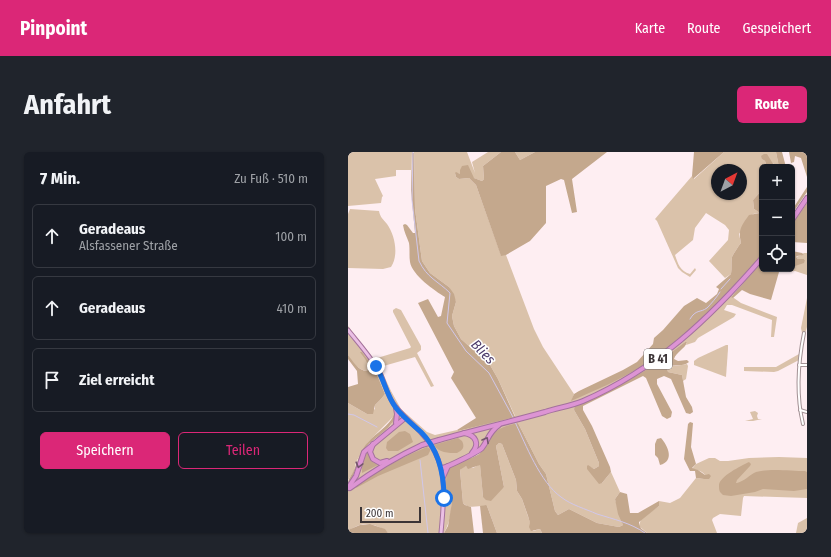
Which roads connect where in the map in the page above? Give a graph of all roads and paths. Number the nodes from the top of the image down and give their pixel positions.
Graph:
1 (807, 198) edge
2 (795, 216) edge
3 (759, 261) edge
4 (348, 330) edge
5 (804, 333) dead end
6 (799, 365) junction
7 (807, 365) edge
8 (396, 408) junction
9 (800, 410) junction
10 (807, 412) edge
11 (404, 417) junction
12 (502, 423) junction
13 (396, 424) junction
14 (803, 424) dead end
15 (462, 433) junction
16 (374, 444) junction
17 (471, 455) junction
18 (389, 461) junction
19 (450, 465) junction
20 (441, 467) junction
21 (443, 476) junction
22 (348, 489) edge
23 (441, 533) edge

1 - 2 highway
3 - 12 highway, B 41
4 - 8 main road
5 - 6 street
6 - 7 street
6 - 9 street
8 - 11 main road
8 - 13 highway
9 - 10 street
9 - 14 street
11 - 13 highway
11 - 20 main road
12 - 15 highway, B 41
17 -> 12 highway
13 - 16 highway
15 - 17 highway
15 - 18 highway, B 41, bridge
16 - 18 highway
16 -> 22 highway
17 - 19 highway
18 - 22 highway, B 41
19 - 20 highway
19 - 21 highway
20 - 21 main road
21 - 23 main road

